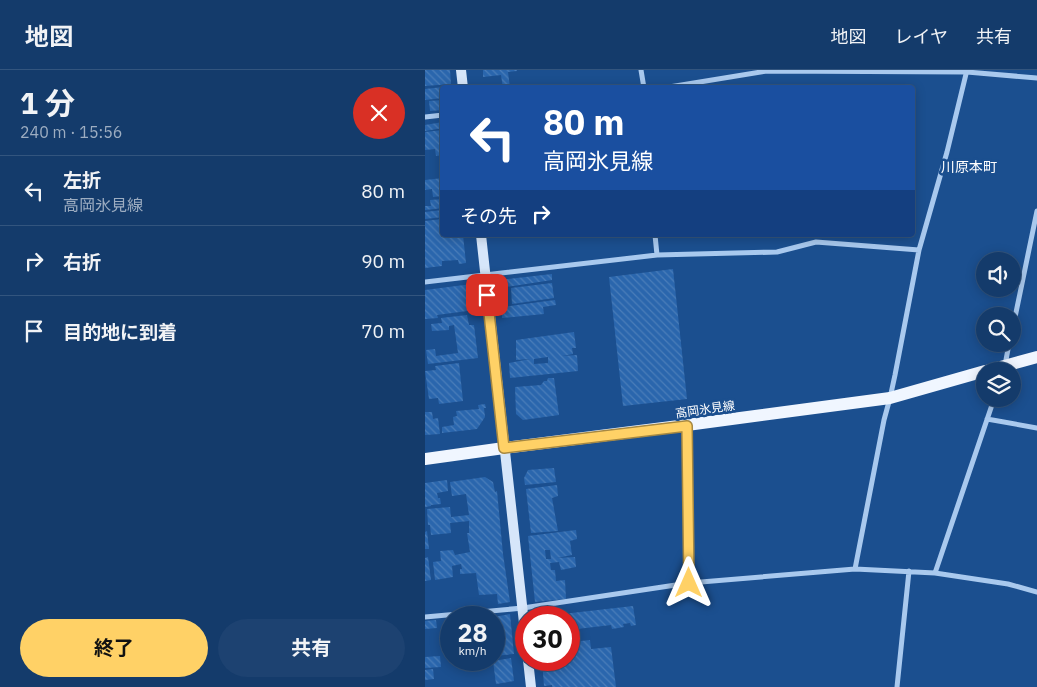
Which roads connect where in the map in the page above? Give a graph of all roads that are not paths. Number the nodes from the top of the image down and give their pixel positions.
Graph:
1 (461, 70) edge
2 (641, 70) edge
3 (967, 71) edge
4 (1037, 78) edge
5 (463, 85) edge
6 (644, 85) edge
7 (681, 85) edge
8 (440, 115) edge
9 (425, 117) edge
10 (1037, 211) edge
11 (481, 237) edge
12 (655, 237) edge
13 (919, 250) junction
14 (657, 255) junction
15 (485, 276) junction
16 (425, 282) edge
17 (1017, 307) edge
18 (1037, 357) edge
19 (1021, 363) edge
20 (976, 374) edge
21 (890, 398) junction
22 (991, 407) edge
23 (987, 419) junction
24 (687, 426) junction
25 (1037, 428) edge
26 (504, 448) junction
27 (425, 459) edge
28 (855, 568) junction
29 (909, 571) junction
30 (935, 572) junction
31 (689, 583) junction
32 (1037, 592) edge
33 (523, 606) edge
34 (536, 606) edge
35 (515, 609) edge
36 (425, 617) edge
37 (529, 671) edge
38 (531, 687) edge
39 (897, 687) edge

1 - 5 street
2 - 6 street
3 - 4 street
3 - 7 street
3 - 13 street
8 - 9 street
10 - 17 street
11 - 15 street
12 - 14 street
13 - 14 street
13 - 21 street
14 - 15 street
15 - 16 street
15 - 26 street
18 - 19 main road, 高岡氷見線
20 - 21 main road, 高岡氷見線
21 - 24 main road, 高岡氷見線
21 - 28 street
22 - 23 street
23 - 25 street
23 - 30 street
24 - 26 main road, 高岡氷見線
24 - 31 street
26 - 27 main road, 高岡氷見線
26 - 33 street
28 - 29 street
28 - 31 street
29 - 30 street
29 - 39 street
30 - 32 street
31 - 34 street
35 - 36 street
37 - 38 street

